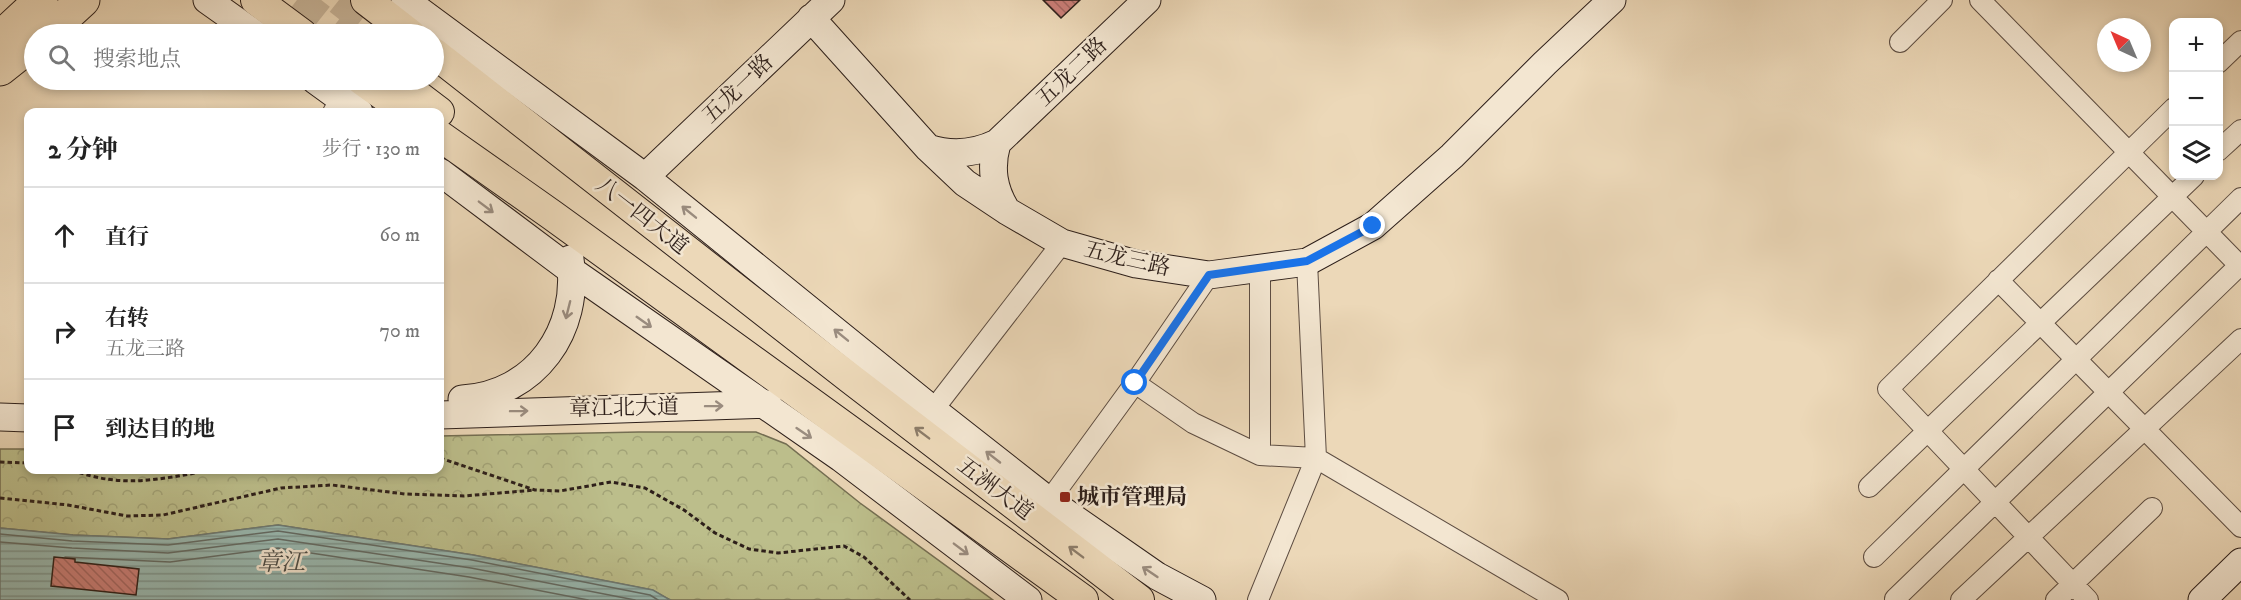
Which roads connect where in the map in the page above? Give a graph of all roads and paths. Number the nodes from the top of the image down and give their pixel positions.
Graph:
1 (10, 0) edge
2 (41, 0) edge
3 (58, 0) edge
4 (83, 0) edge
5 (207, 0) edge
6 (225, 0) edge
7 (256, 0) edge
8 (366, 0) edge
9 (405, 0) edge
10 (831, 0) edge
11 (1147, 0) edge
12 (1612, 0) edge
13 (1942, 0) edge
14 (1980, 0) edge
15 (0, 9) edge
16 (811, 18) junction
17 (34, 24) edge
18 (57, 24) edge
19 (242, 24) edge
20 (247, 24) edge
21 (288, 24) edge
22 (397, 24) edge
23 (438, 24) edge
24 (444, 29) edge
25 (24, 33) edge
26 (2241, 41) edge
27 (1900, 42) dead end
28 (24, 46) edge
29 (2, 55) edge
30 (2223, 58) edge
31 (444, 61) edge
32 (402, 90) tunnel mouth
33 (418, 94) edge
34 (326, 96) edge
35 (351, 108) edge
36 (433, 108) edge
37 (439, 108) edge
38 (444, 111) edge
39 (2169, 113) edge
40 (444, 117) edge
41 (2241, 130) edge
42 (444, 139) edge
43 (997, 143) junction
44 (2223, 147) edge
45 (928, 148) junction
46 (2128, 152) junction
47 (645, 177) junction
48 (444, 180) edge
49 (2190, 180) edge
50 (2172, 196) junction
51 (2241, 198) edge
52 (1007, 211) junction
53 (552, 214) junction
54 (2206, 232) junction
55 (1062, 243) junction
56 (1307, 261) junction
57 (2240, 266) edge
58 (1260, 268) junction
59 (572, 271) junction
60 (1209, 275) junction
61 (1998, 280) junction
62 (2040, 323) junction
63 (2241, 339) edge
64 (2076, 359) junction
65 (851, 379) junction
66 (1135, 383) junction
67 (2109, 392) junction
68 (808, 399) junction
69 (444, 400) edge
70 (763, 405) junction
71 (933, 410) junction
72 (444, 415) edge
73 (0, 417) edge
74 (24, 418) edge
75 (2146, 429) junction
76 (1928, 431) junction
77 (0, 432) edge
78 (24, 433) edge
79 (1260, 455) junction
80 (1316, 458) junction
81 (444, 459) edge
82 (0, 462) edge
83 (24, 463) edge
84 (1964, 469) junction
85 (83, 474) edge
86 (189, 474) edge
87 (1869, 488) dead end
88 (535, 490) junction
89 (0, 498) edge
90 (1049, 501) junction
91 (1995, 502) junction
92 (2152, 508) dead end
93 (2241, 527) edge
94 (2028, 536) junction
95 (1874, 557) dead end
96 (2241, 562) edge
97 (2073, 584) junction
98 (1895, 598) dead end
99 (910, 600) edge
100 (1028, 600) edge
101 (1083, 600) edge
102 (1140, 600) edge
103 (1202, 600) edge
104 (1258, 600) edge
105 (1558, 600) edge
106 (1961, 600) edge
107 (2056, 600) edge
108 (2088, 600) edge
109 (2202, 600) edge

1 - 15 highway
2 - 29 highway
3 - 17 street
4 - 18 highway
5 - 19 street
6 - 20 street
7 - 21 main road
8 - 22 main road
9 - 23 street
10 - 16 street, 五龙一路
11 - 43 street, 五龙二路
12 - 56 street, 五龙三路
13 - 27 street
14 - 46 street
16 - 45 street, 五龙三路
16 - 47 street, 五龙一路
24 - 47 street
25 - 29 street
26 - 30 street
28 - 29 highway
31 - 65 main road, 八一四大道
32 - 33 main road
33 - 36 main road
33 - 37 main road
34 - 35 street
38 - 65 main road
39 - 46 street
40 - 68 main road
41 - 44 street
42 - 53 main road
43 - 45 street
43 - 52 street
45 - 52 street, 五龙三路
46 - 50 street
46 - 61 street
71 -> 47 street
48 -> 59 street
49 - 50 street
50 - 54 street
50 - 62 street
51 - 54 street
52 - 55 street, 五龙三路
53 - 59 street
53 - 68 main road
54 - 57 street
54 - 64 street
55 - 60 street, 五龙三路
55 - 71 street
56 - 58 street, 五龙三路
56 - 80 street
57 - 67 street
58 - 60 street, 五龙三路
58 - 79 street
59 -> 69 street
59 -> 70 street
60 - 66 street
61 - 62 street
61 - 76 street
62 - 64 street
62 - 76 street
63 - 75 street
64 - 67 street
64 - 84 street
102 -> 65 main road, 五洲大道
66 - 79 street
66 - 90 street
67 - 75 street
67 - 91 street
68 - 70 street, 章江北大道
68 - 101 main road, 五洲大道
72 -> 70 street, 章江北大道
70 -> 100 street
90 -> 71 street
73 - 74 street
75 - 93 street
75 - 94 street
76 - 84 street
76 - 87 street
77 - 78 street
79 - 80 street
80 - 104 street
80 - 105 street
81 - 88 path
82 - 83 path
84 - 91 street
84 - 95 street
85 - 86 path
88 - 89 path
88 - 99 path
103 -> 90 street
91 - 94 street
91 - 98 street
92 - 97 street
94 - 97 street
94 - 106 street
96 - 109 street
97 - 107 street
97 - 108 street

